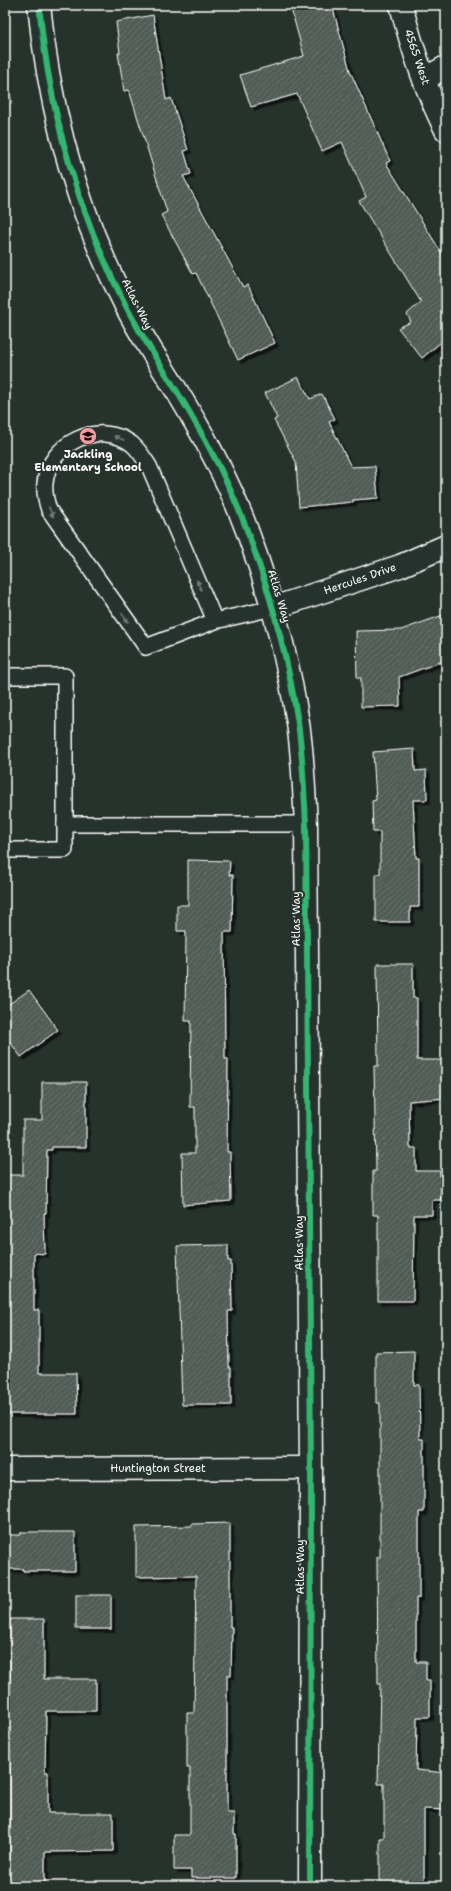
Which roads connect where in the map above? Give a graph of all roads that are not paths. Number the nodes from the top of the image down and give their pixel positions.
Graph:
1 (39, 5) edge
2 (400, 5) edge
3 (446, 67) edge
4 (424, 79) junction
5 (446, 130) edge
6 (446, 546) edge
7 (273, 608) junction
8 (215, 621) junction
9 (5, 676) edge
10 (65, 824) junction
11 (306, 824) junction
12 (5, 850) edge
13 (310, 1468) junction
14 (5, 1469) edge
15 (310, 1886) edge

1 - 7 street, Atlas Way
2 - 4 street, 4565 West
3 - 4 street
4 - 5 street, 4565 West
6 - 7 street, Hercules Drive
7 - 8 lane
7 - 11 street, Atlas Way
8 -> 8 lane
9 - 10 lane
10 - 11 lane
10 - 12 lane
11 - 13 street, Atlas Way
13 - 14 street, Huntington Street
13 - 15 street, Atlas Way

